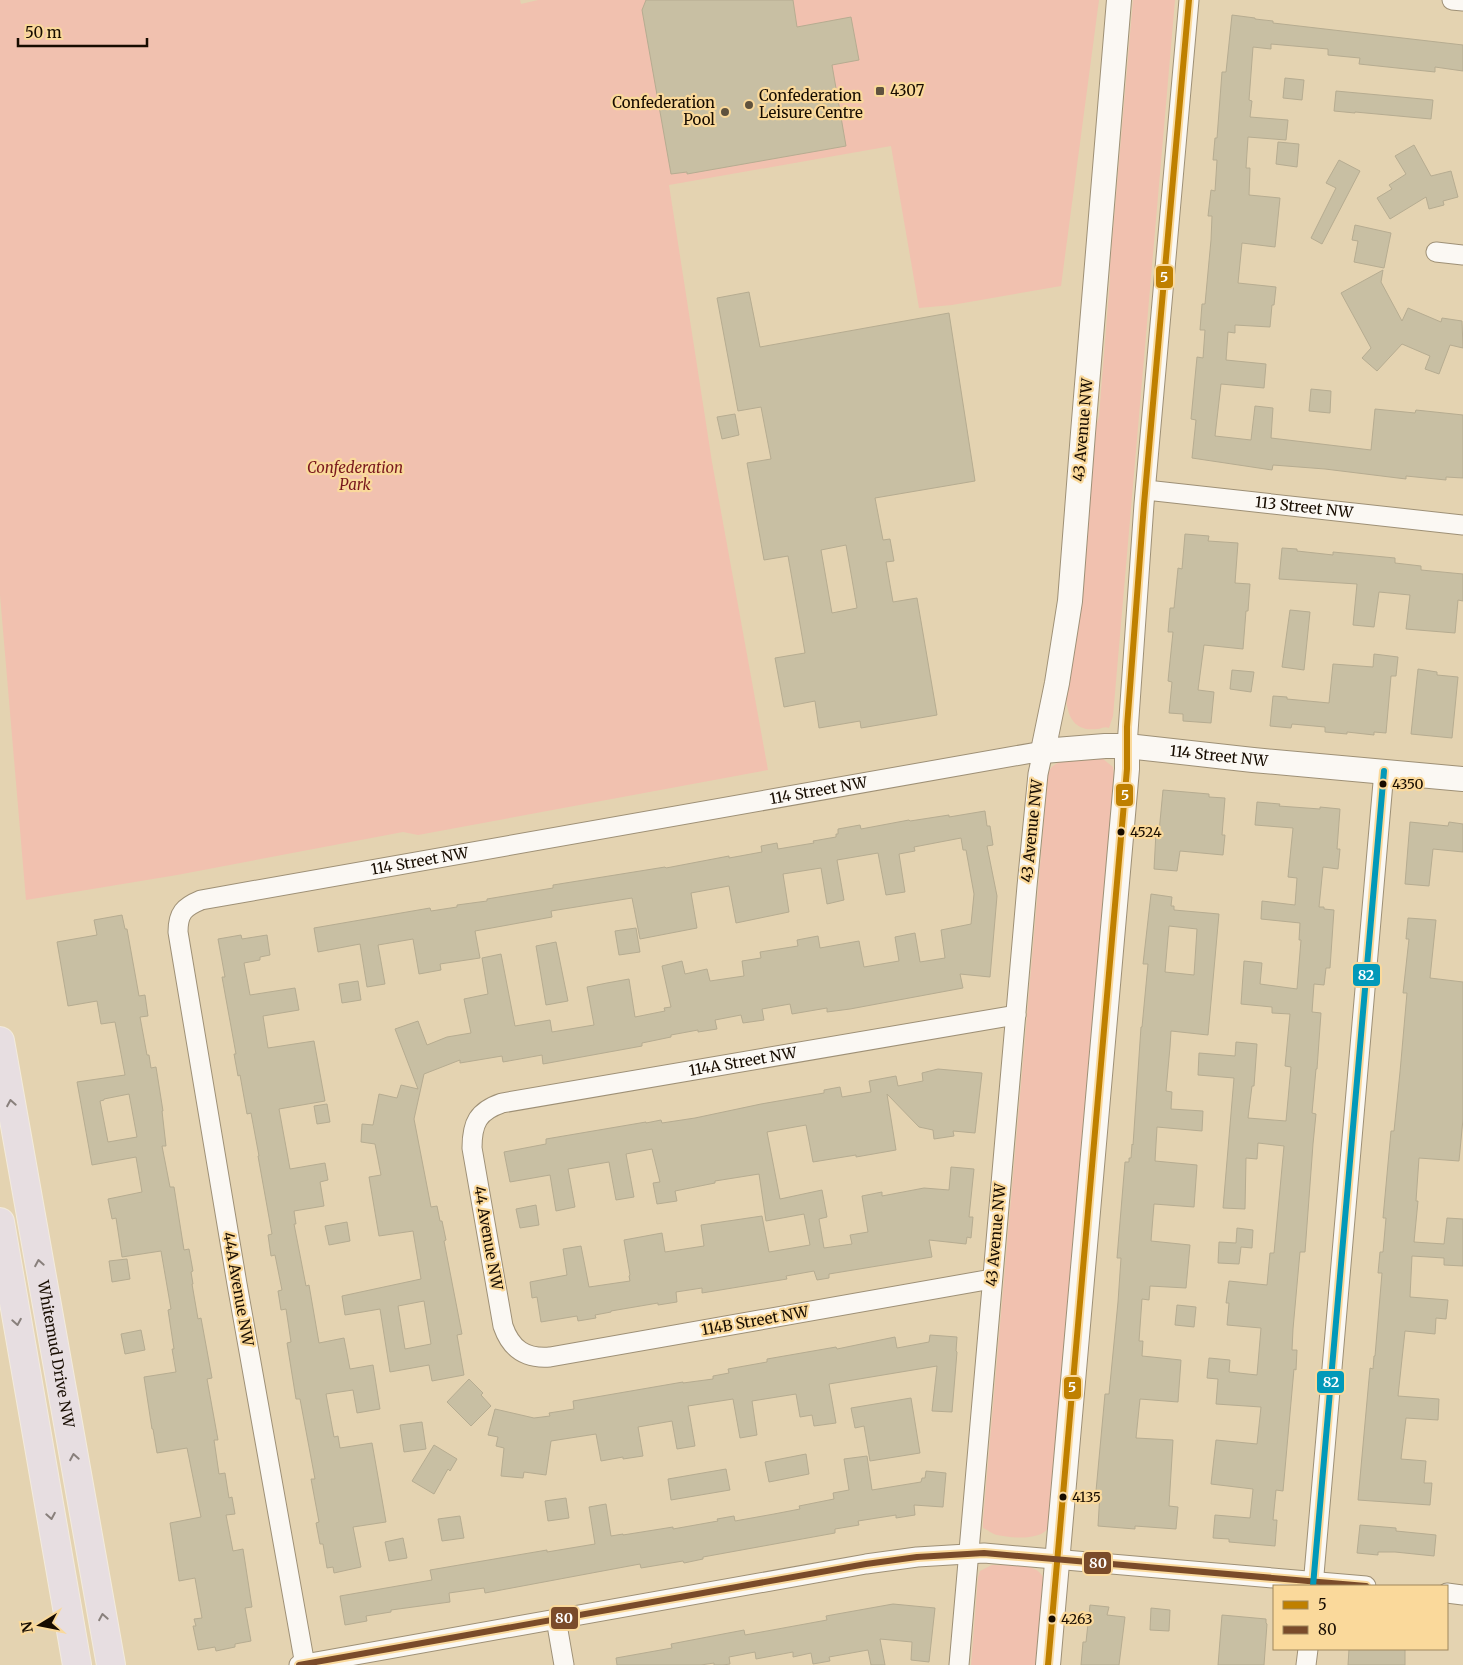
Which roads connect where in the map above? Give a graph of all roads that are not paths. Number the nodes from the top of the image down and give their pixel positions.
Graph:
1 (1119, 0) edge
2 (1189, 0) edge
3 (1452, 0) edge
4 (1463, 1) edge
5 (1436, 252) dead end
6 (1463, 255) edge
7 (1146, 490) junction
8 (1463, 525) edge
9 (1127, 746) junction
10 (1043, 751) junction
11 (1384, 772) junction
12 (1463, 780) edge
13 (182, 912) joint
14 (1016, 1015) junction
15 (0, 1041) edge
16 (475, 1122) joint
17 (0, 1222) edge
18 (992, 1279) junction
19 (519, 1351) joint
20 (969, 1553) junction
21 (1058, 1559) junction
22 (1313, 1584) edge
23 (1340, 1585) edge
24 (1448, 1593) edge
25 (1463, 1594) edge
26 (556, 1619) junction
27 (1308, 1650) edge
28 (76, 1665) edge
29 (111, 1665) edge
30 (303, 1665) edge
31 (564, 1665) edge
32 (959, 1665) edge
33 (1048, 1665) edge
34 (1306, 1665) edge

1 - 10 street, 43 Avenue NW
2 - 7 street
3 - 4 street
5 - 6 street
7 - 8 street, 113 Street NW
7 - 9 street
9 - 10 street, 114 Street NW
9 - 11 street, 114 Street NW
9 - 21 street
10 - 13 street, 114 Street NW
10 - 14 street, 43 Avenue NW
11 - 12 street, 114 Street NW
11 - 22 street
13 - 30 street, 44A Avenue NW
14 - 16 street, 114A Street NW
14 - 18 street, 43 Avenue NW
29 -> 15 highway, Whitemud Drive NW
16 - 19 street, 44 Avenue NW
17 -> 28 highway
18 - 19 street, 114B Street NW
18 - 20 street, 43 Avenue NW
20 - 21 street
20 - 26 street
20 - 32 street, 43 Avenue NW
21 - 22 street
21 - 33 street
22 - 23 street
24 - 25 street
26 - 30 street
26 - 31 street
27 - 34 street

